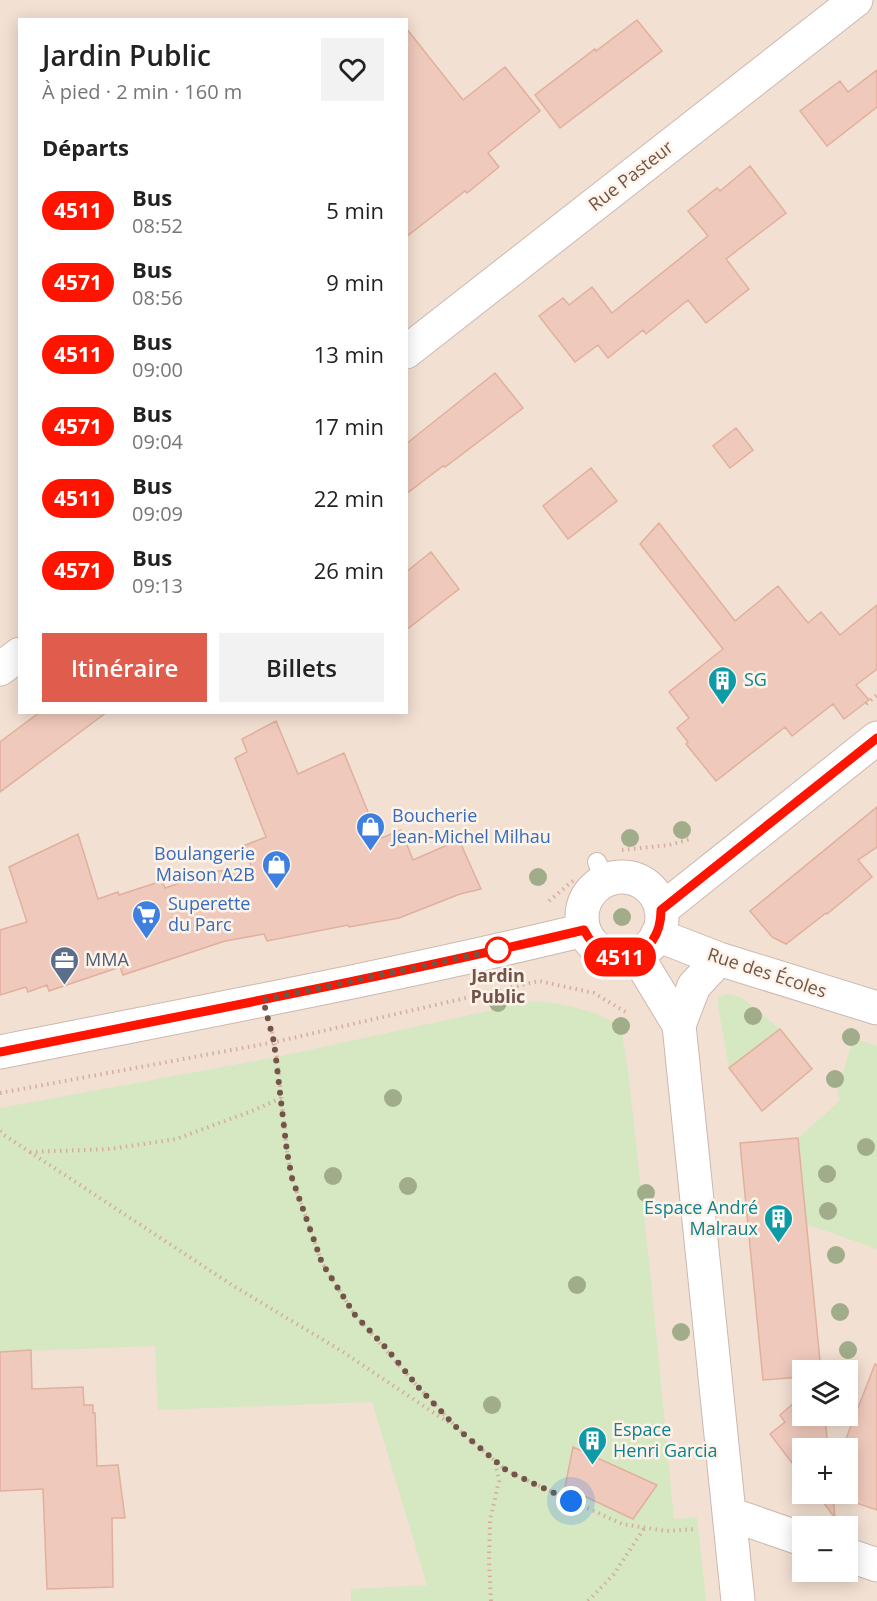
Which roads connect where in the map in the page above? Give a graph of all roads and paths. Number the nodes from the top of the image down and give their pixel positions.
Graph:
1 (856, 0) edge
2 (408, 350) edge
3 (18, 656) edge
4 (0, 669) edge
5 (877, 695) edge
6 (862, 707) dead end
7 (877, 738) edge
8 (695, 838) dead end
9 (601, 872) junction
10 (546, 904) dead end
11 (584, 930) junction
12 (652, 933) junction
13 (719, 959) junction
14 (538, 981) dead end
15 (263, 1000) junction
16 (877, 1008) edge
17 (679, 1025) junction
18 (274, 1042) junction
19 (0, 1052) edge
20 (0, 1093) edge
21 (281, 1098) junction
22 (0, 1131) edge
23 (30, 1152) junction
24 (460, 1431) junction
25 (495, 1461) junction
26 (730, 1520) junction
27 (645, 1527) junction
28 (792, 1536) edge
29 (858, 1558) edge
30 (877, 1565) edge
31 (491, 1601) edge
32 (588, 1601) edge
33 (738, 1601) edge

1 - 2 street, Rue Pasteur
3 - 4 street
5 - 6 path
7 - 12 street
8 - 9 path
9 - 10 path
9 - 11 street
9 - 12 street
11 - 12 street
11 - 15 street
12 - 13 street, Rue des Écoles
12 - 17 street
13 - 16 street, Rue des Écoles
13 - 17 street
14 - 18 path
15 - 18 path
15 - 19 street
17 - 26 street
18 - 20 path
18 - 21 path
21 - 23 path
21 - 24 path
22 - 23 path
23 - 24 path
24 - 25 path
25 - 27 path
25 - 31 path
26 - 27 path
26 - 28 street
26 - 33 street
27 - 32 path
29 - 30 street

